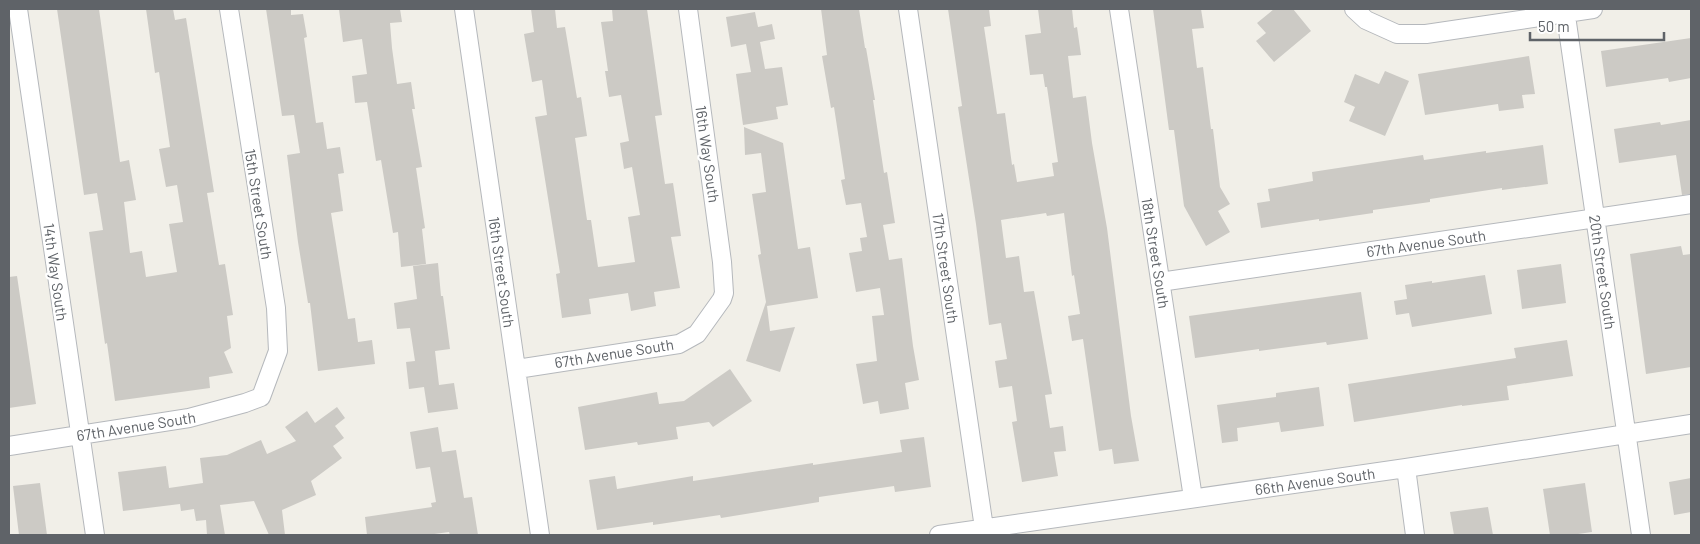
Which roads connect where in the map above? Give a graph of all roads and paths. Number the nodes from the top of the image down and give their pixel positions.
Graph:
1 (18, 9) edge
2 (229, 9) edge
3 (464, 9) edge
4 (688, 9) edge
5 (908, 9) edge
6 (1119, 9) edge
7 (1593, 9) edge
8 (1565, 11) edge
9 (1360, 14) edge
10 (1691, 204) edge
11 (1595, 219) junction
12 (1160, 282) junction
13 (722, 299) joint
14 (517, 369) junction
15 (261, 397) joint
16 (1691, 424) edge
17 (1626, 434) junction
18 (80, 435) junction
19 (9, 446) edge
20 (1406, 468) junction
21 (1193, 498) junction
22 (984, 528) junction
23 (95, 535) edge
24 (540, 535) edge
25 (939, 535) edge
26 (1415, 535) edge
27 (1641, 535) edge

1 - 18 street, 14th Way South
2 - 15 street, 15th Street South
3 - 14 street, 16th Street South
4 - 13 street, 16th Way South
5 - 22 street, 17th Street South
6 - 12 street, 18th Street South
7 - 8 street
8 - 9 street
8 - 11 street, 20th Street South
10 - 11 street, 67th Avenue South
11 - 12 street, 67th Avenue South
11 - 17 street, 20th Street South
12 - 21 street, 18th Street South
13 - 14 street, 67th Avenue South
14 - 24 street, 16th Street South
15 - 18 street, 67th Avenue South
16 - 17 street, 66th Avenue South
17 - 20 street, 66th Avenue South
17 - 27 street, 20th Street South
18 - 19 street, 67th Avenue South
18 - 23 street, 14th Way South
20 - 21 street, 66th Avenue South
20 - 26 street
21 - 22 street, 66th Avenue South
22 - 25 street, 66th Avenue South

